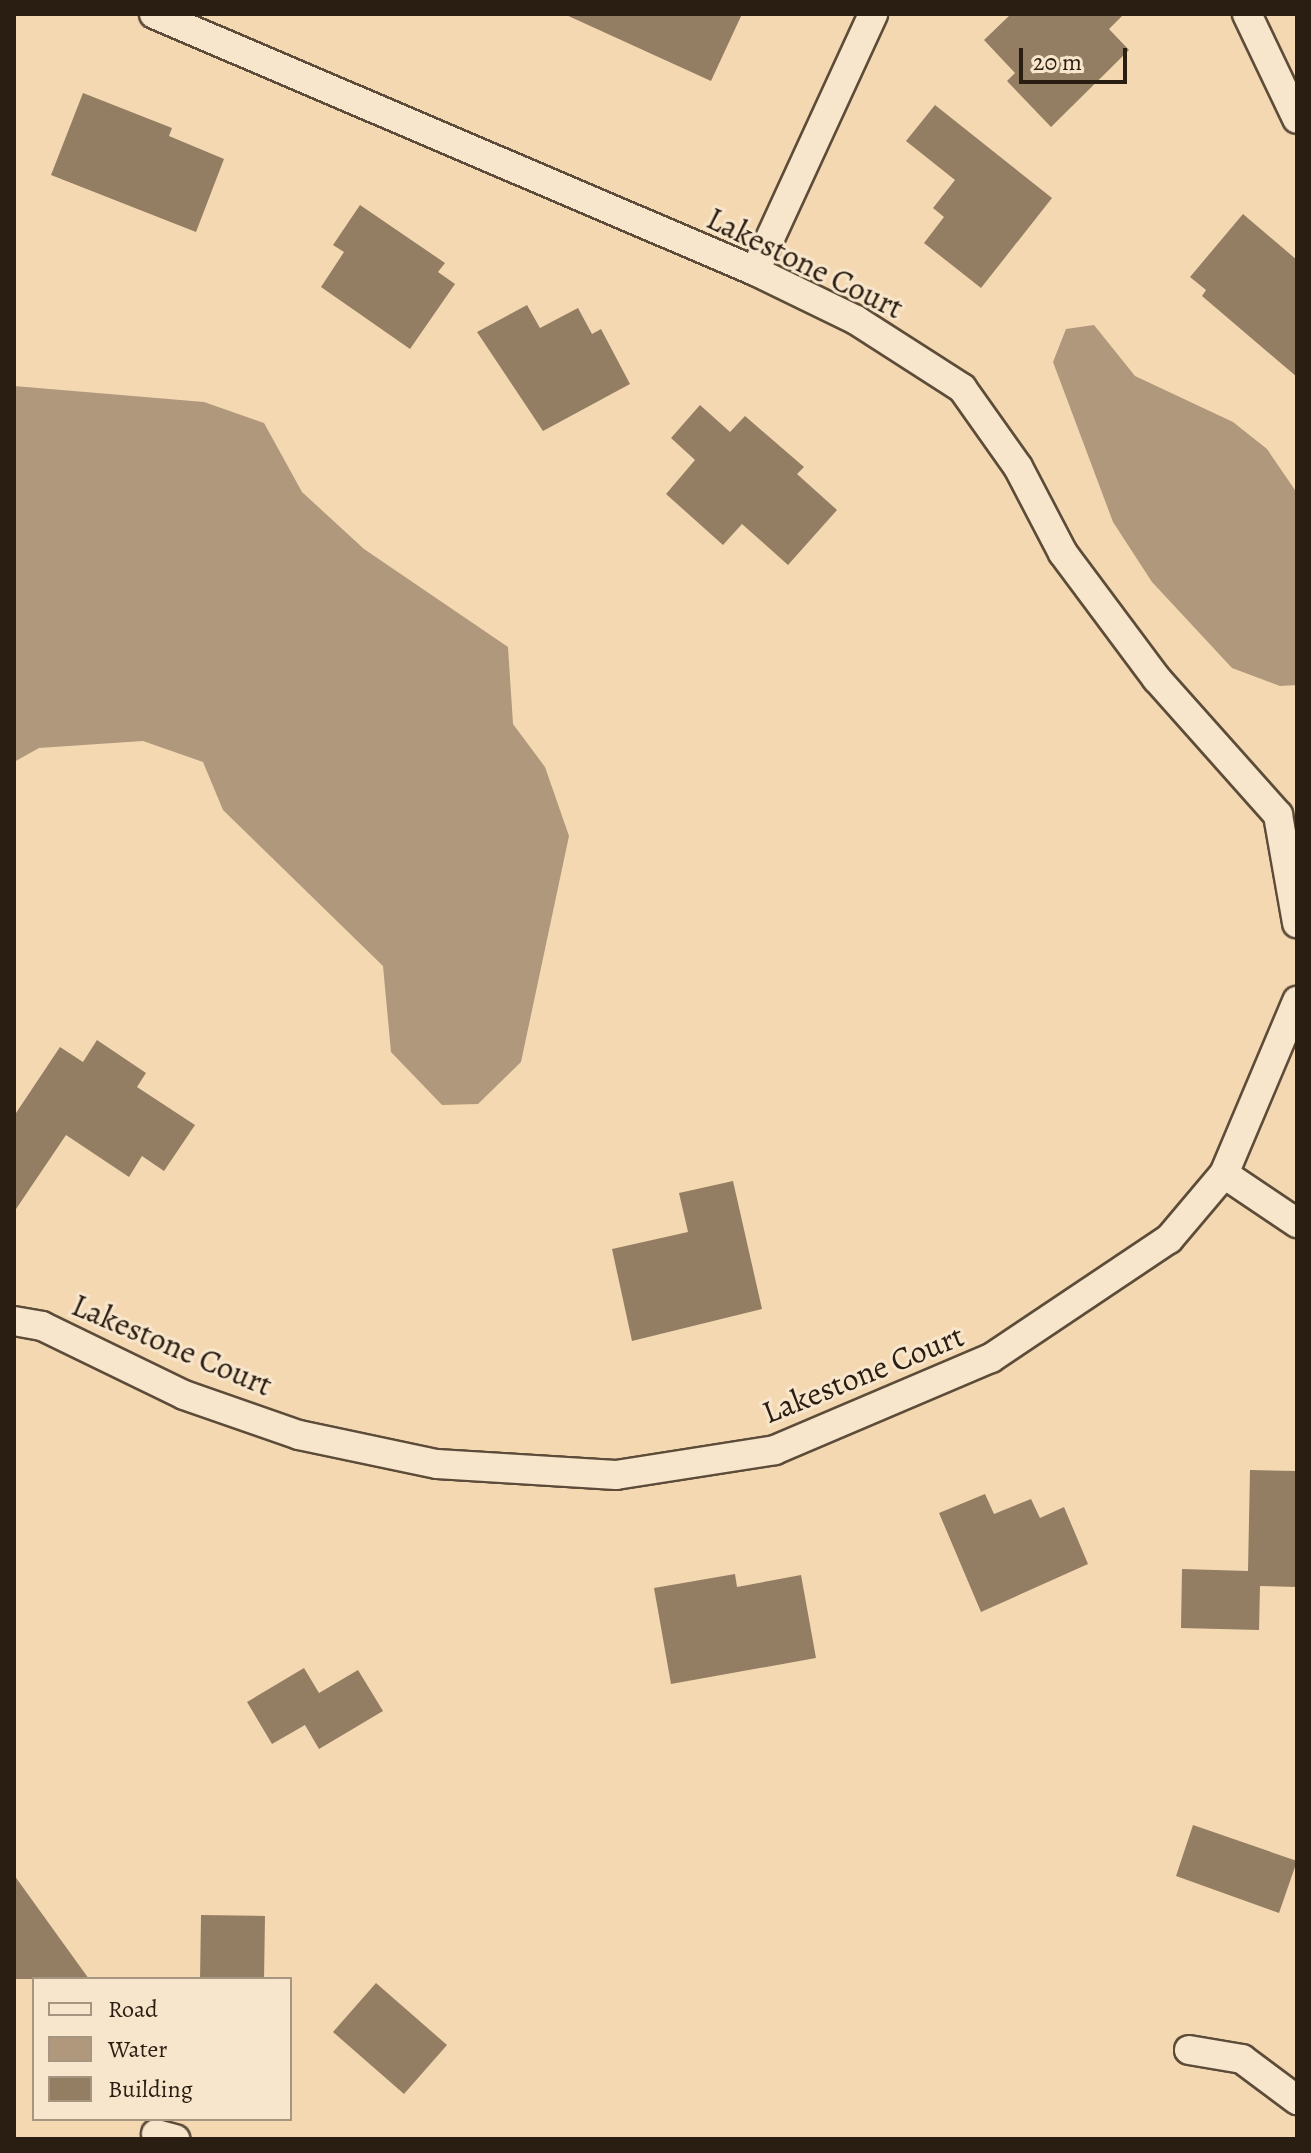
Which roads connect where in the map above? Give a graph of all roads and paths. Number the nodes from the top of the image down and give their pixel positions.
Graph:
1 (154, 14) edge
2 (873, 14) edge
3 (1247, 14) edge
4 (1297, 119) edge
5 (755, 271) junction
6 (1297, 923) edge
7 (1297, 1001) edge
8 (1224, 1174) junction
9 (1297, 1223) edge
10 (14, 1321) edge
11 (1189, 2050) dead end
12 (1297, 2100) edge

1 - 5 street, Lakestone Court
2 - 5 street
3 - 4 street
5 - 6 street, Lakestone Court
7 - 8 street, Lakestone Court
8 - 9 street
8 - 10 street, Lakestone Court
11 - 12 street

